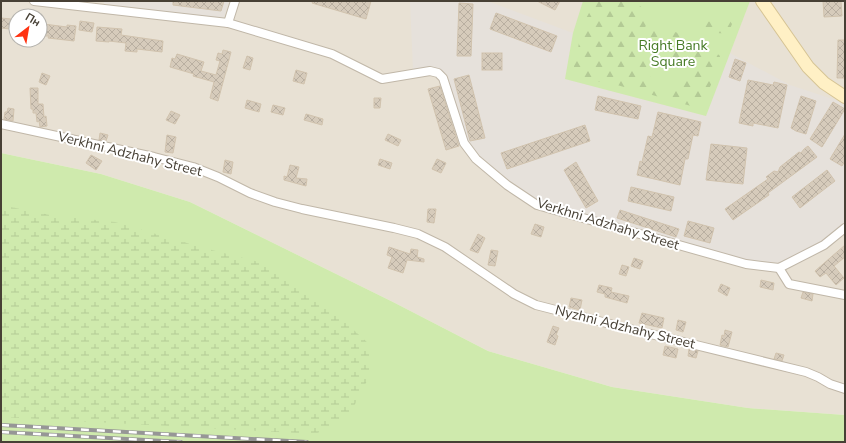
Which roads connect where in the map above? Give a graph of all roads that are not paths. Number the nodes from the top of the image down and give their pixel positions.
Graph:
1 (34, 1) edge
2 (235, 1) edge
3 (762, 1) edge
4 (228, 23) junction
5 (845, 97) edge
6 (1, 124) edge
7 (845, 228) edge
8 (418, 234) joint
9 (780, 268) junction
10 (845, 295) edge
11 (845, 389) edge

1 - 4 street
2 - 4 street
3 - 5 street
4 - 9 street, Verkhni Adzhahy Street
6 - 8 street, Verkhni Adzhahy Street
7 - 9 street
8 - 11 street, Nyzhni Adzhahy Street
9 - 10 street

